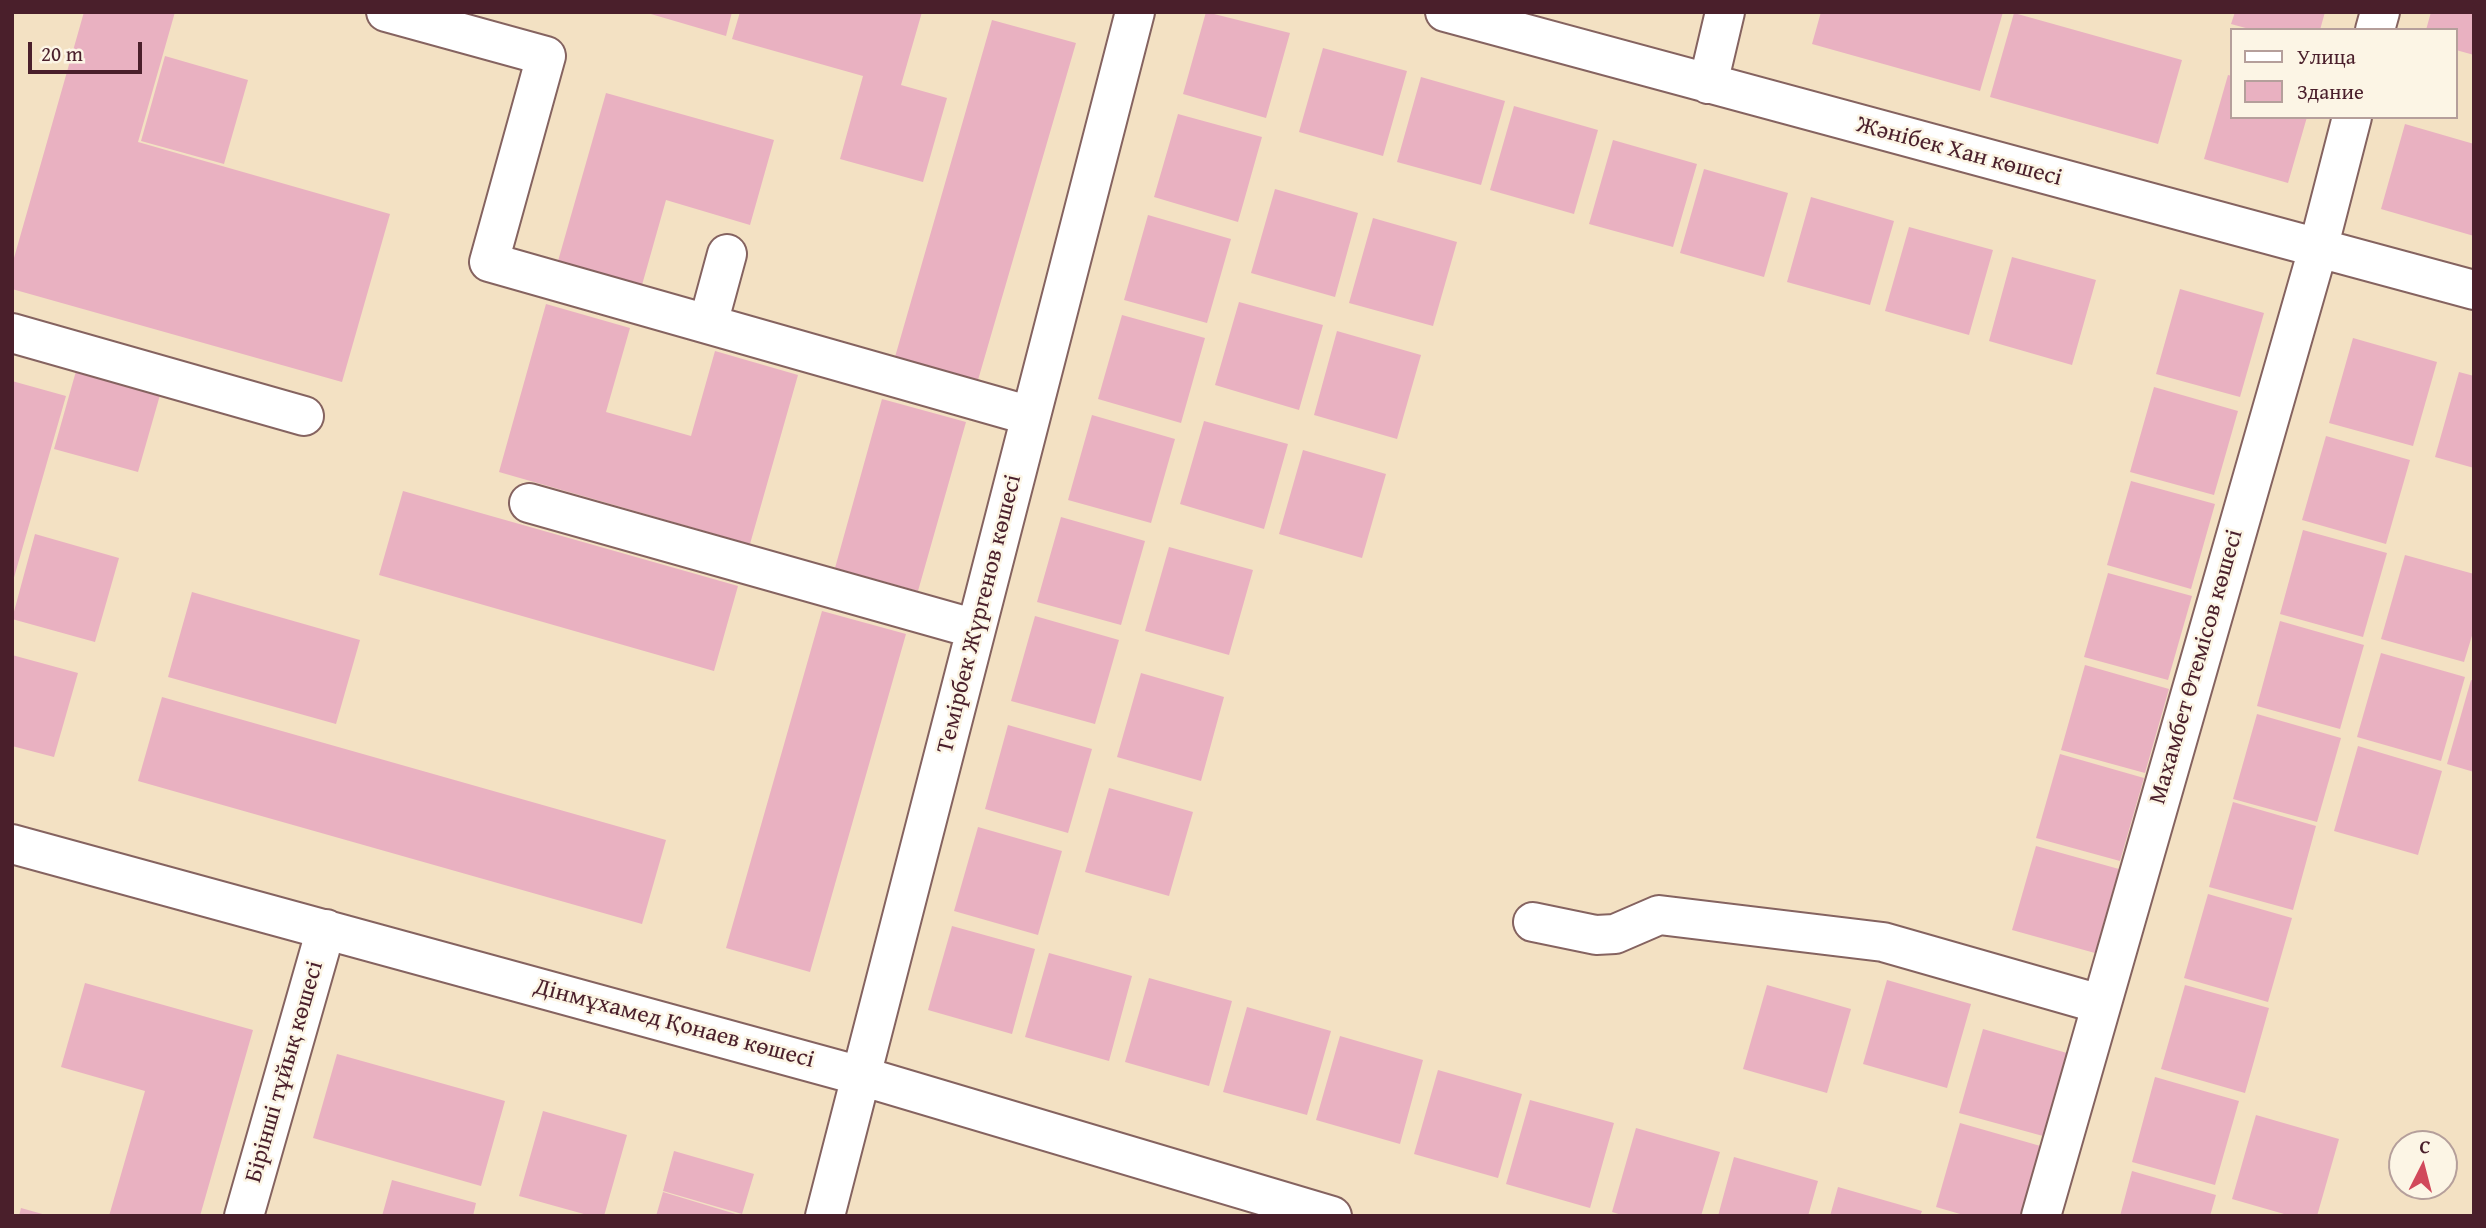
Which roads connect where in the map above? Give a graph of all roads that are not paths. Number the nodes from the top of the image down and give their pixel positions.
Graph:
1 (386, 12) edge
2 (1135, 12) edge
3 (1445, 12) edge
4 (1725, 12) edge
5 (1708, 84) junction
6 (2351, 119) edge
7 (2318, 249) junction
8 (727, 254) dead end
9 (2474, 290) edge
10 (708, 324) junction
11 (12, 332) edge
12 (304, 416) dead end
13 (1031, 416) junction
14 (530, 503) dead end
15 (976, 629) junction
16 (12, 844) edge
17 (1532, 922) dead end
18 (326, 929) junction
19 (2100, 1004) junction
20 (861, 1076) junction
21 (244, 1216) edge
22 (825, 1216) edge
23 (1332, 1216) edge
24 (2041, 1216) edge

1 - 10 street
2 - 13 street, Темірбек Жүргенов көшесі
3 - 5 street, Жәнібек Хан көшесі
4 - 5 street
5 - 7 street, Жәнібек Хан көшесі
6 - 7 street, Махамбет Өтемісов көшесі
7 - 9 street, Жәнібек Хан көшесі
7 - 19 street, Махамбет Өтемісов көшесі
8 - 10 street
10 - 13 street
11 - 12 street
13 - 15 street, Темірбек Жүргенов көшесі
14 - 15 street
15 - 20 street, Темірбек Жүргенов көшесі
16 - 18 street, Дінмұхамед Қонаев көшесі
17 - 19 street
18 - 20 street, Дінмұхамед Қонаев көшесі
18 - 21 street, Бірінші тұйық көшесі
19 - 24 street, Махамбет Өтемісов көшесі
20 - 22 street, Темірбек Жүргенов көшесі
20 - 23 street, Дінмұхамед Қонаев көшесі

